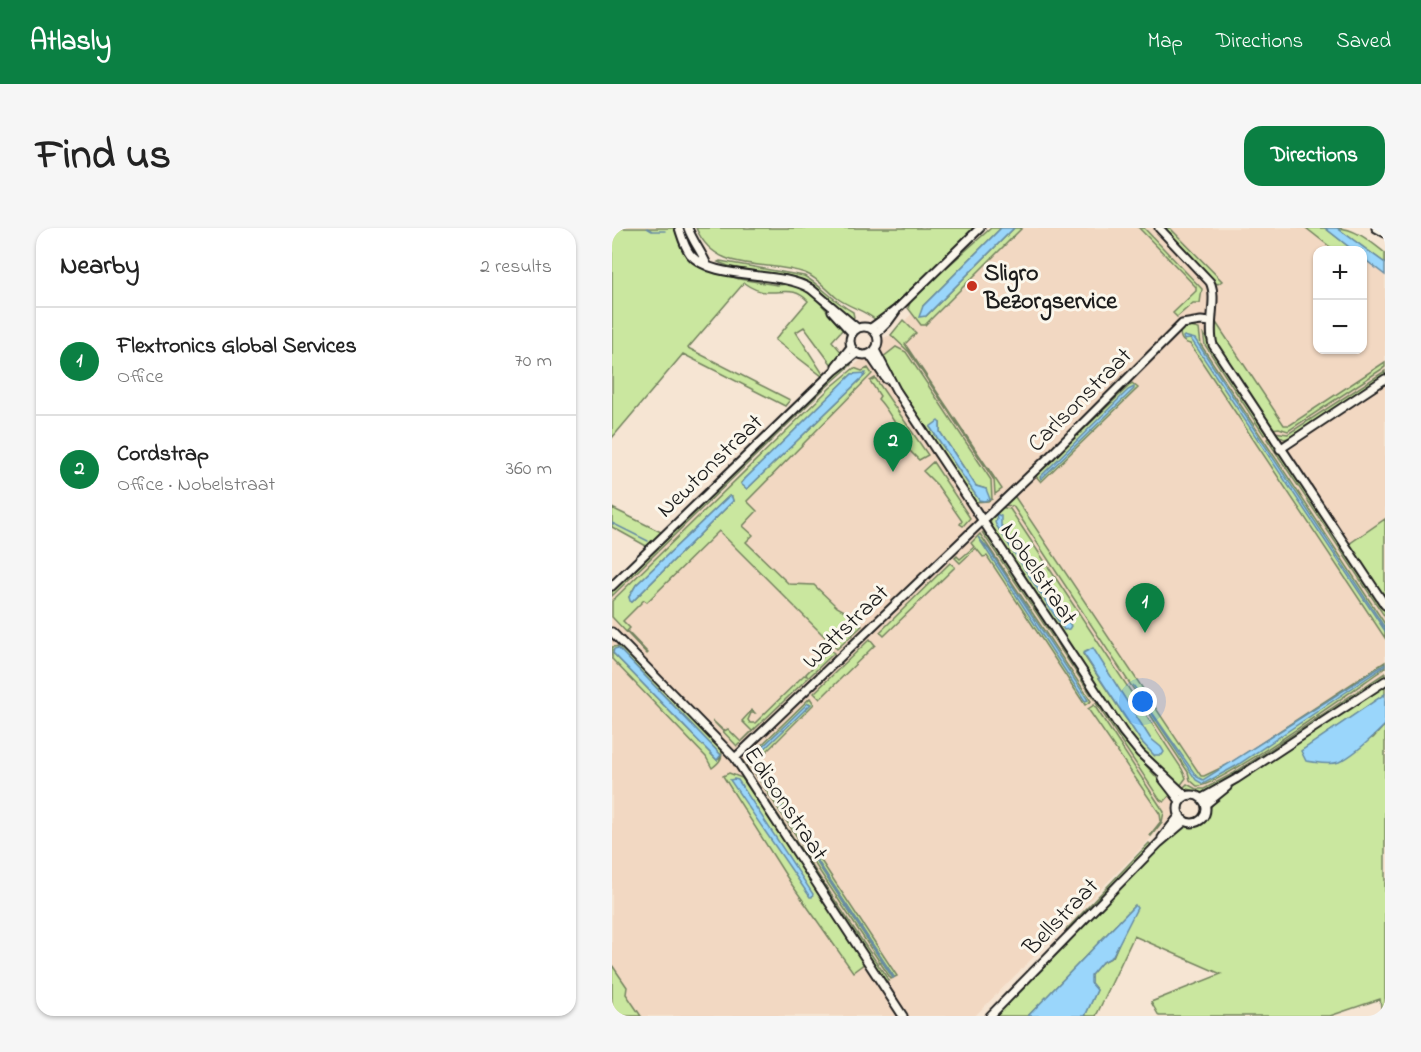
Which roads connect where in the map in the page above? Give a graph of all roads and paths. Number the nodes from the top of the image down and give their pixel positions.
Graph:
1 (679, 228) edge
2 (688, 228) edge
3 (980, 228) edge
4 (1159, 228) edge
5 (1376, 228) edge
6 (1385, 233) edge
7 (707, 265) junction
8 (1210, 322) junction
9 (855, 331) junction
10 (873, 331) junction
11 (850, 347) junction
12 (872, 352) junction
13 (856, 353) junction
14 (834, 371) junction
15 (1385, 379) edge
16 (1280, 449) junction
17 (982, 521) junction
18 (612, 586) edge
19 (1385, 605) edge
20 (614, 637) edge
21 (1385, 681) edge
22 (735, 758) junction
23 (1183, 798) junction
24 (1204, 801) junction
25 (1182, 818) junction
26 (903, 1016) edge
27 (990, 1016) edge

1 - 7 street
2 - 7 street
3 - 10 street
4 - 8 street
5 - 6 street
7 - 9 street
8 - 16 street
8 - 17 street, Carlsonstraat
9 - 10 street
9 - 11 street
10 - 12 street
11 - 13 street
11 - 14 street, Newtonstraat
12 - 13 street
12 - 17 street, Nobelstraat
13 - 14 street, Newtonstraat
14 - 18 street, Newtonstraat
15 - 16 street
16 - 19 street
17 - 22 street, Wattstraat
17 - 23 street, Nobelstraat
20 - 22 street, Edisonstraat
21 - 24 street
22 - 26 street, Edisonstraat
23 - 24 street
23 - 25 street
24 - 25 street
25 - 27 street, Bellstraat

